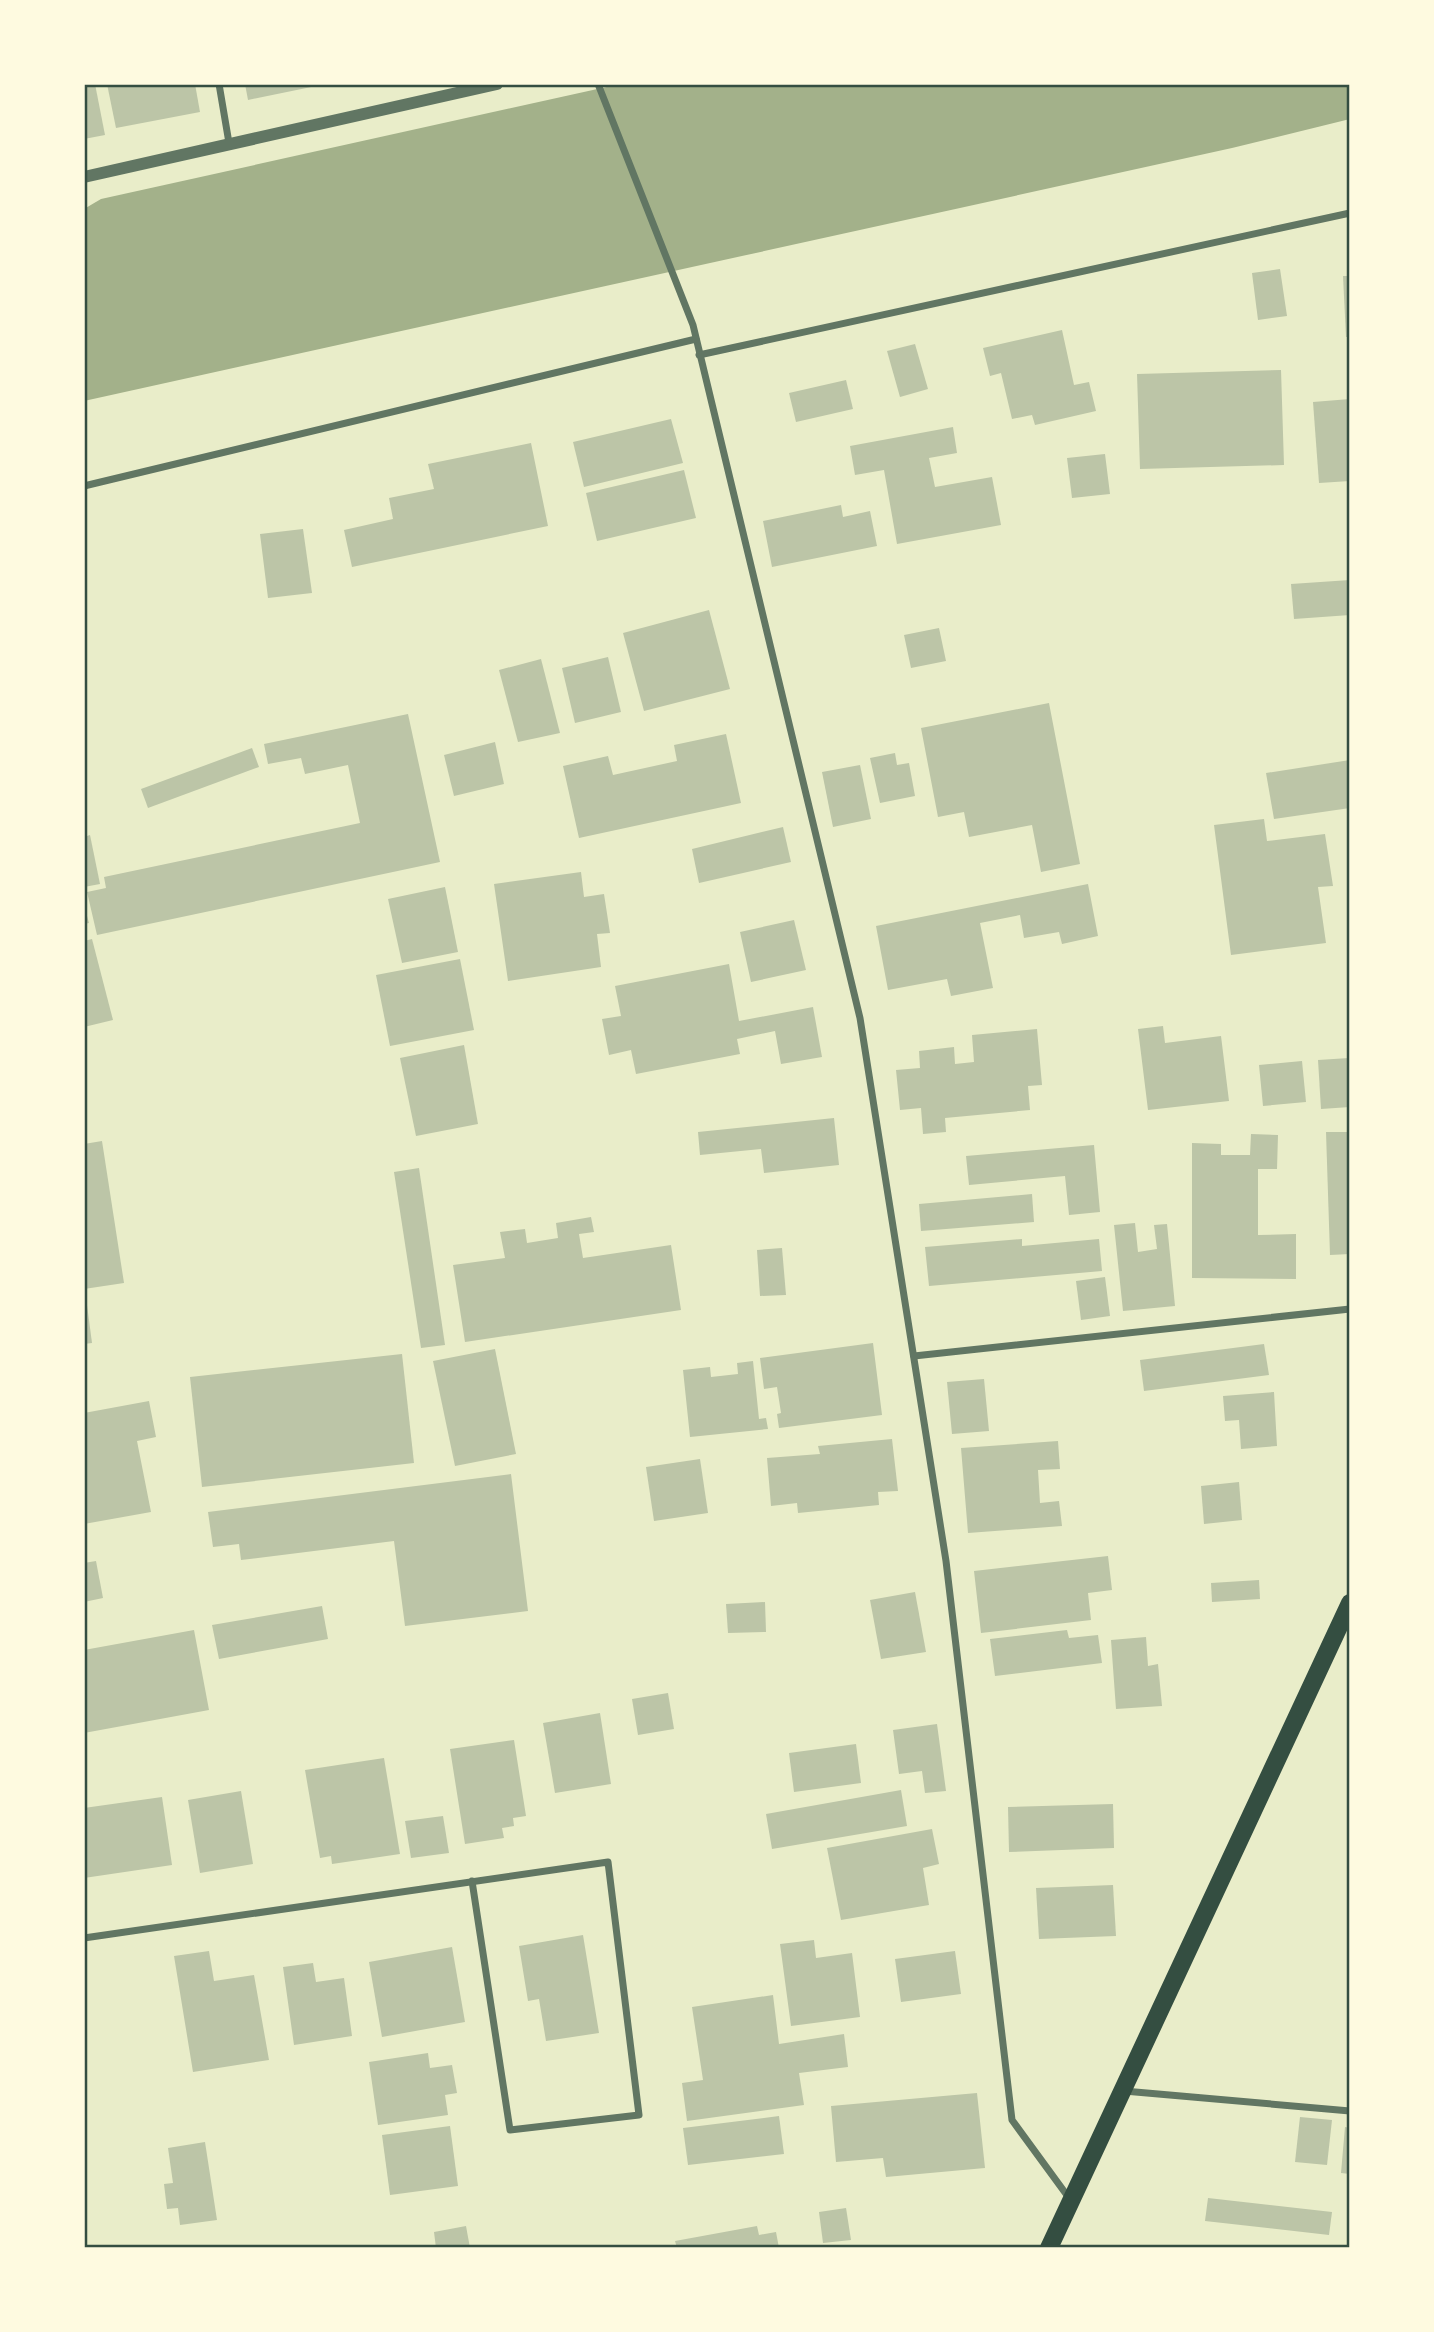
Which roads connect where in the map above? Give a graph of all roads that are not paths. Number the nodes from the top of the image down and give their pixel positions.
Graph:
1 (219, 84) edge
2 (497, 84) edge
3 (598, 84) edge
4 (229, 143) junction
5 (84, 177) edge
6 (1350, 213) edge
7 (696, 339) junction
8 (699, 355) junction
9 (84, 486) edge
10 (1350, 1310) edge
11 (914, 1356) junction
12 (1350, 1603) edge
13 (471, 1881) junction
14 (84, 1938) edge
15 (1124, 2091) junction
16 (1350, 2111) edge
17 (1072, 2201) junction
18 (1049, 2248) edge

1 - 4 street
2 - 4 street
3 - 7 street
4 - 5 street
6 - 8 street
7 - 8 street
7 - 9 street
8 - 11 street
10 - 11 street
11 - 17 street
12 - 15 main road
13 - 13 street
13 - 14 street
15 - 16 street
15 - 17 main road
17 - 18 main road

